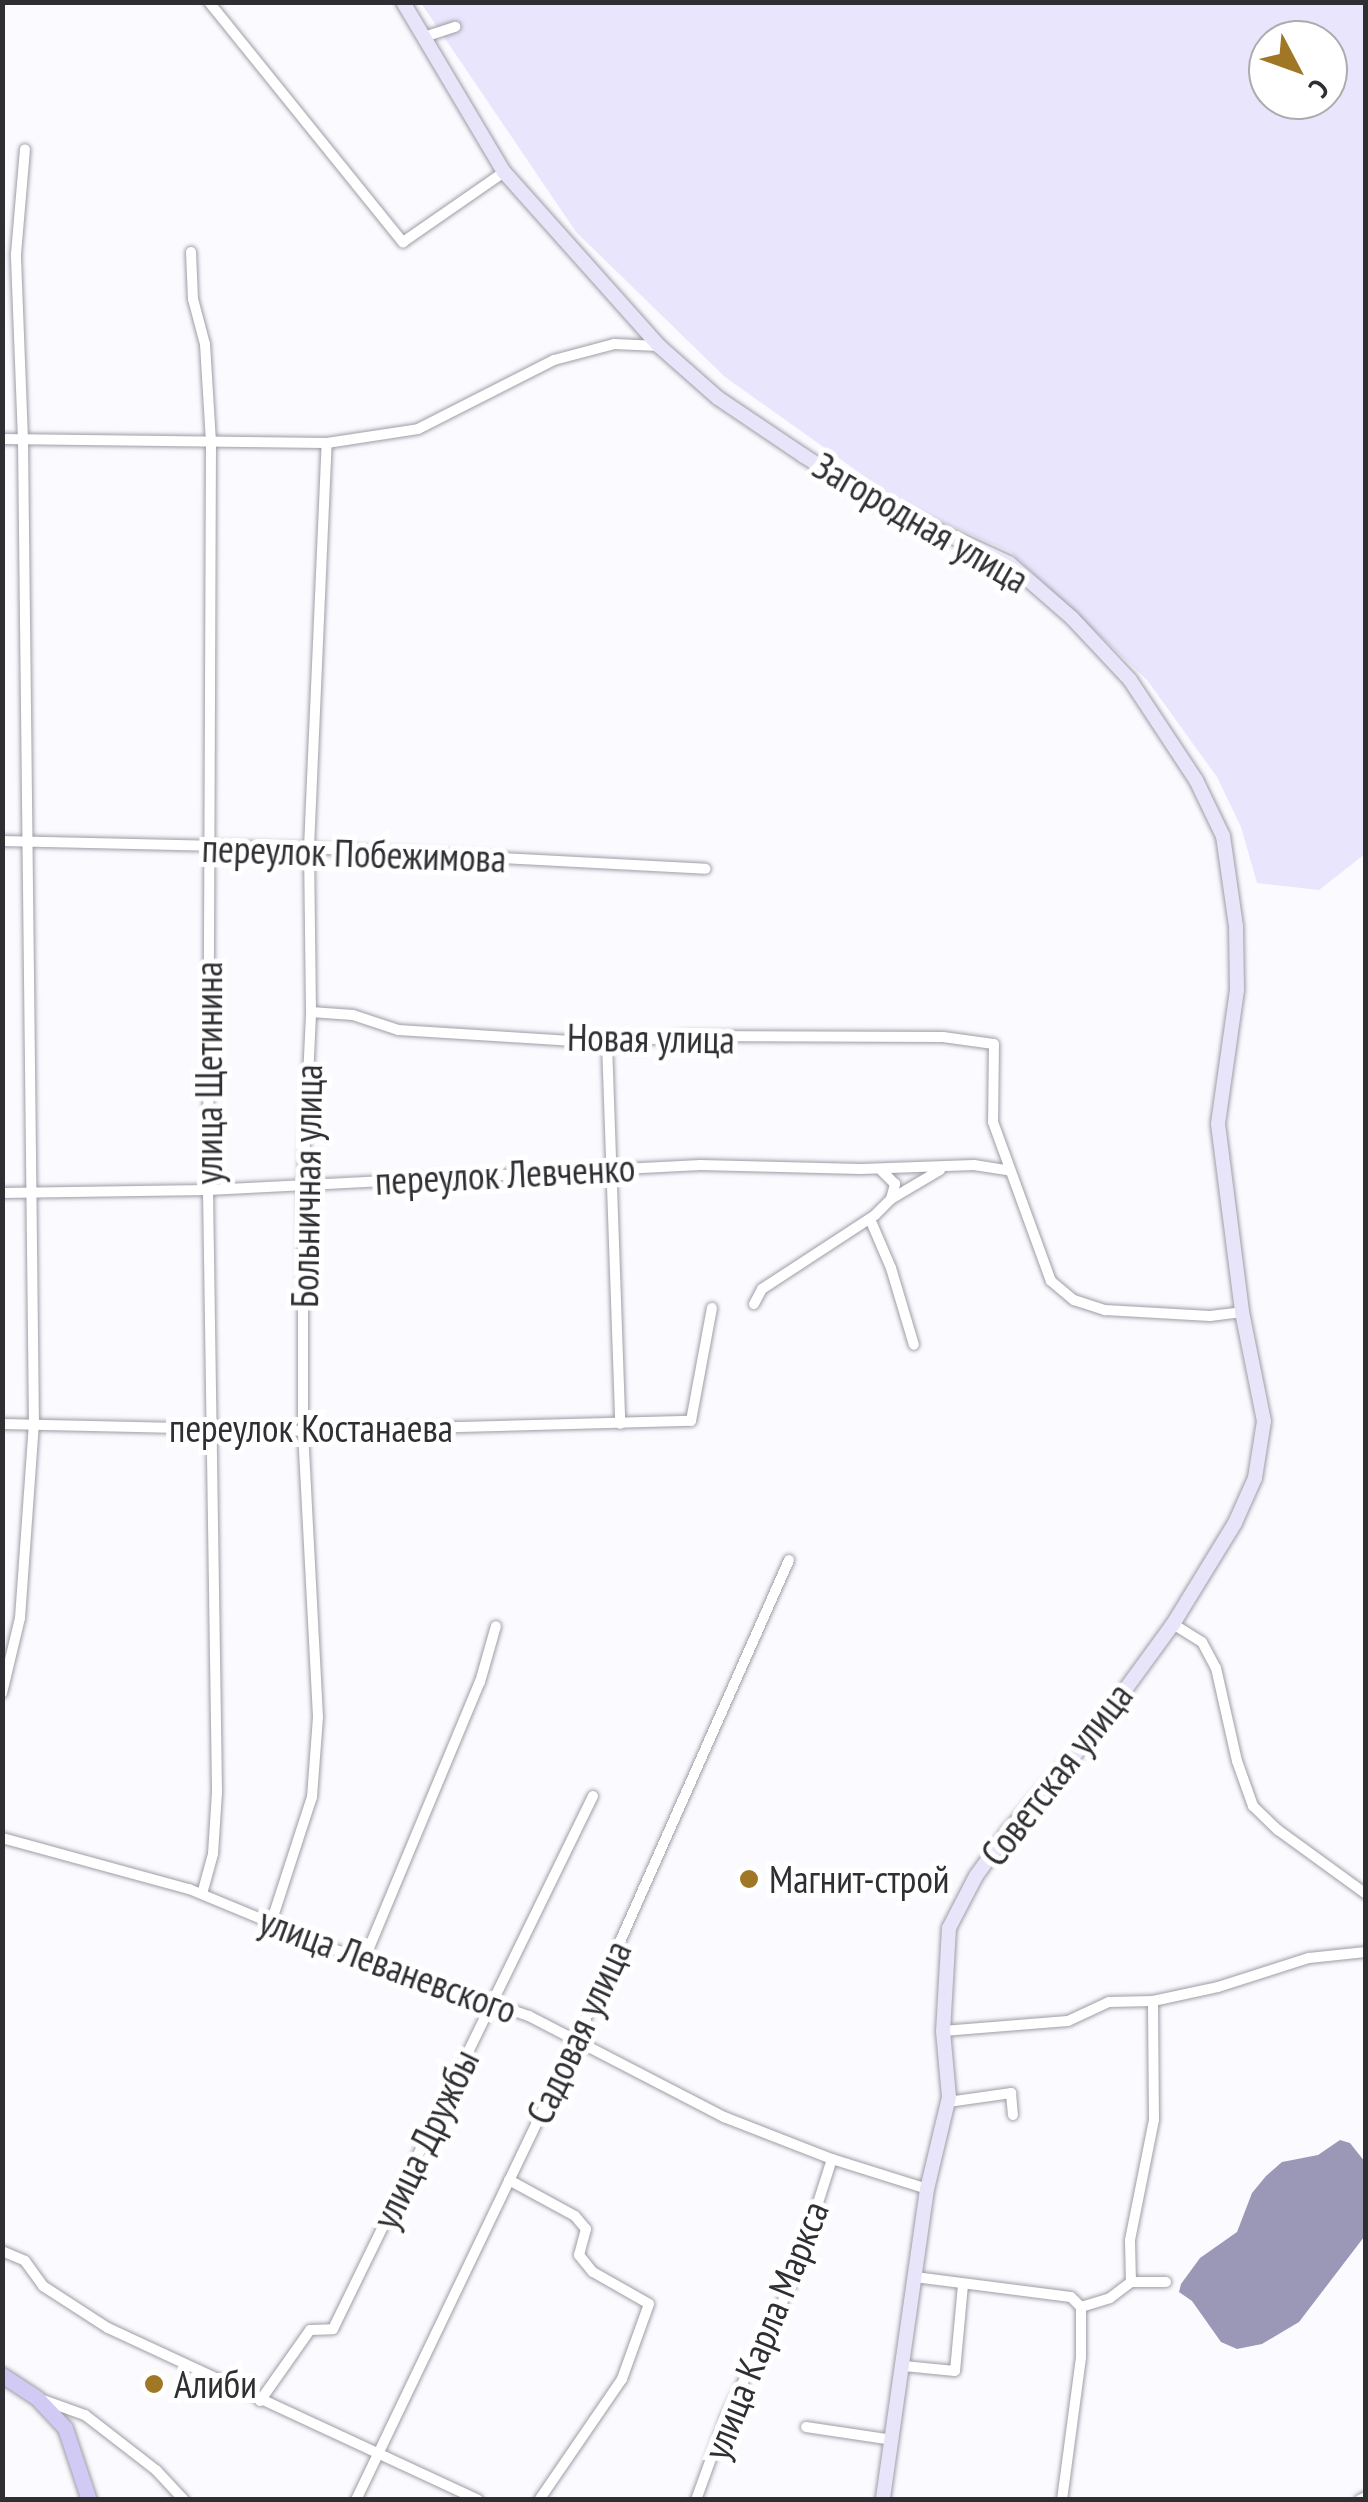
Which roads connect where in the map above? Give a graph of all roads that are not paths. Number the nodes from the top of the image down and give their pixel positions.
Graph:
1 (209, 2) edge
2 (404, 2) edge
3 (454, 27) dead end
4 (424, 37) junction
5 (25, 149) dead end
6 (504, 172) junction
7 (192, 252) dead end
8 (660, 346) junction
9 (2, 439) edge
10 (23, 440) junction
11 (211, 443) junction
12 (326, 443) junction
13 (26, 840) junction
14 (2, 841) edge
15 (207, 848) junction
16 (309, 848) junction
17 (705, 869) dead end
18 (311, 1012) junction
19 (607, 1043) junction
20 (946, 1167) junction
21 (612, 1169) junction
22 (880, 1169) junction
23 (1007, 1170) junction
24 (303, 1184) junction
25 (208, 1190) junction
26 (2, 1193) edge
27 (34, 1193) junction
28 (891, 1200) junction
29 (870, 1219) junction
30 (754, 1304) dead end
31 (712, 1308) dead end
32 (1242, 1312) junction
33 (914, 1345) dead end
34 (2, 1424) edge
35 (620, 1424) junction
36 (34, 1425) junction
37 (210, 1430) junction
38 (303, 1431) junction
39 (789, 1560) dead end
40 (1174, 1624) junction
41 (496, 1626) dead end
42 (2, 1693) edge
43 (594, 1796) dead end
44 (2, 1838) edge
45 (202, 1894) junction
46 (1366, 1894) edge
47 (271, 1923) junction
48 (1366, 1952) edge
49 (364, 1960) junction
50 (1154, 2001) junction
51 (490, 2002) junction
52 (943, 2031) junction
53 (576, 2041) junction
54 (948, 2102) junction
55 (1012, 2115) dead end
56 (832, 2159) junction
57 (509, 2180) junction
58 (928, 2189) junction
59 (5, 2253) edge
60 (915, 2277) junction
61 (1131, 2282) junction
62 (1166, 2282) dead end
63 (963, 2285) junction
64 (1082, 2307) junction
65 (904, 2366) junction
66 (2, 2375) edge
67 (37, 2398) junction
68 (260, 2402) junction
69 (806, 2428) dead end
70 (893, 2440) junction
71 (379, 2452) junction
72 (89, 2500) edge
73 (184, 2500) edge
74 (356, 2500) edge
75 (478, 2500) edge
76 (539, 2500) edge
77 (696, 2500) edge
78 (883, 2500) edge
79 (1062, 2500) edge

1 - 6 street
2 - 4 street, Загородная улица
3 - 4 street
4 - 6 street, Загородная улица
5 - 10 street
6 - 8 street, Загородная улица
7 - 11 street, улица Щетинина
8 - 12 street
8 - 32 street, Загородная улица
9 - 10 street
10 - 11 street
10 - 13 street
11 - 12 street
11 - 15 street, улица Щетинина
12 - 16 street, Больничная улица
13 - 14 street, переулок Побежимова
13 - 15 street, переулок Побежимова
13 - 27 street
15 - 16 street, переулок Побежимова
15 - 25 street, улица Щетинина
16 - 17 street, переулок Побежимова
16 - 18 street, Больничная улица
18 - 19 street, Новая улица
18 - 24 street, Больничная улица
19 - 21 street
19 - 23 street, Новая улица
20 - 22 street, переулок Левченко
20 - 23 street, переулок Левченко
20 - 28 street
21 - 22 street, переулок Левченко
21 - 24 street, переулок Левченко
21 - 35 street
22 - 28 street
23 - 32 street
24 - 25 street, переулок Левченко
24 - 38 street, Больничная улица
25 - 27 street, переулок Левченко
25 - 37 street, улица Щетинина
26 - 27 street, переулок Левченко
27 - 36 street
28 - 29 street
29 - 30 street
29 - 33 street
31 - 35 street, переулок Костанаева
32 - 40 street, Советская улица
34 - 36 street, переулок Костанаева
35 - 38 street, переулок Костанаева
36 - 37 street, переулок Костанаева
36 - 42 street
37 - 38 street, переулок Костанаева
37 - 45 street, улица Щетинина
38 - 47 street, Больничная улица
39 - 53 street, Садовая улица
40 - 46 street
40 - 52 street, Советская улица
41 - 49 street
43 - 51 street, улица Дружбы
44 - 45 street, улица Леваневского
45 - 47 street, улица Леваневского
47 - 49 street, улица Леваневского
48 - 50 street
49 - 51 street, улица Леваневского
50 - 52 street
50 - 61 street
51 - 53 street, улица Леваневского
51 - 68 street, улица Дружбы
52 - 54 street, Советская улица
53 - 56 street, улица Леваневского
53 - 57 street, Садовая улица
54 - 55 street
54 - 58 street, Советская улица
56 - 58 street, улица Леваневского
56 - 77 street, улица Карла Маркса
57 - 71 street, Садовая улица
57 - 76 street
58 - 60 street, Советская улица
59 - 68 street
60 - 63 street
60 - 65 street, Советская улица
61 - 62 street
61 - 64 street
63 - 64 street
63 - 65 street
64 - 79 street
65 - 70 street, Советская улица
66 - 67 main road
67 - 72 main road
67 - 73 street
68 - 71 street
69 - 70 street
70 - 78 street, Советская улица
71 - 74 street, Садовая улица
71 - 75 street

